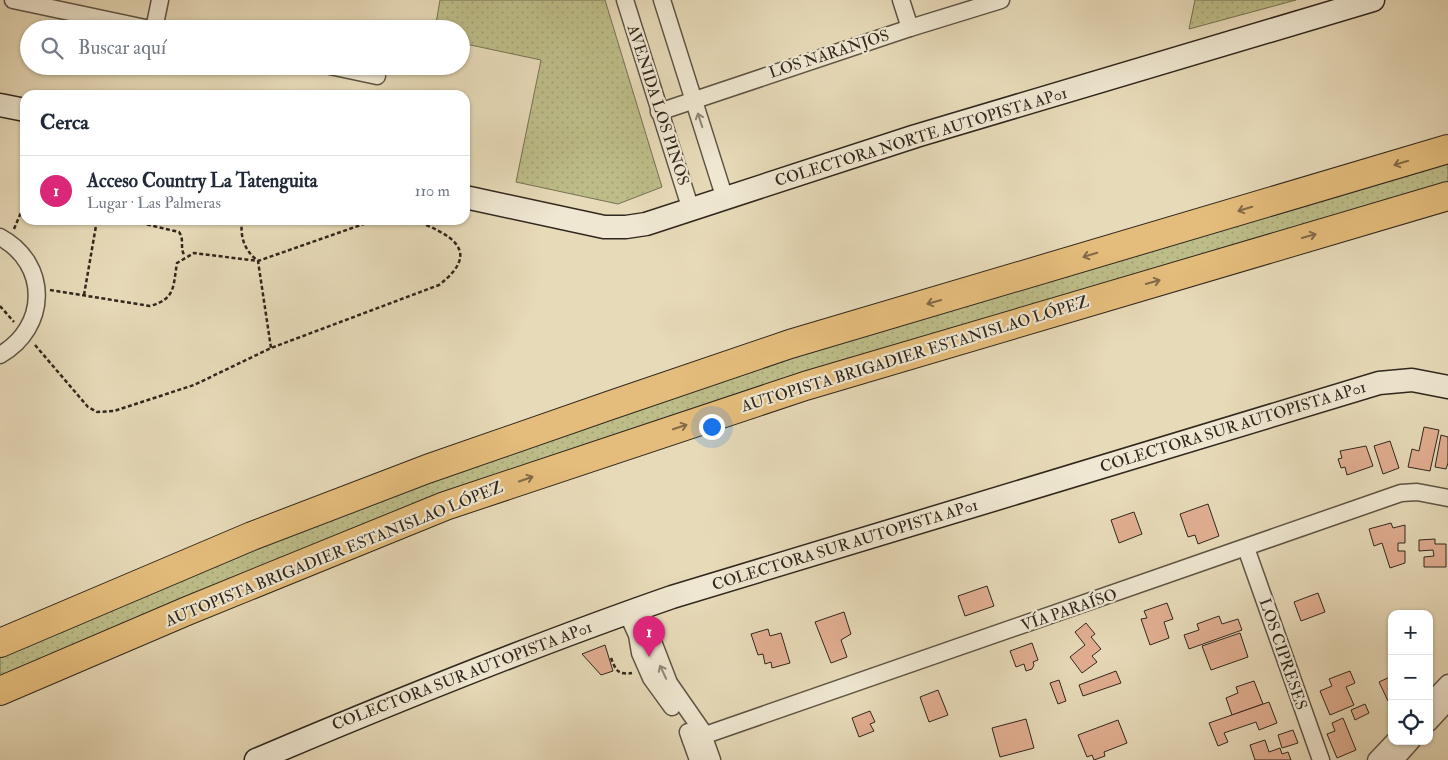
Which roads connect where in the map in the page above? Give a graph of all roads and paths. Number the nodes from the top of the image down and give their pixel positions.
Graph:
1 (12, 0) edge
2 (160, 0) edge
3 (625, 0) edge
4 (662, 0) edge
5 (901, 0) edge
6 (1001, 0) edge
7 (1373, 0) edge
8 (107, 20) edge
9 (156, 20) edge
10 (910, 28) junction
11 (371, 75) edge
12 (376, 76) dead end
13 (693, 99) junction
14 (0, 105) edge
15 (20, 109) edge
16 (659, 112) junction
17 (1448, 149) edge
18 (1448, 196) edge
19 (470, 198) edge
20 (725, 199) junction
21 (691, 210) junction
22 (96, 225) edge
23 (149, 225) edge
24 (241, 225) edge
25 (361, 225) edge
26 (426, 225) edge
27 (0, 237) edge
28 (185, 256) junction
29 (258, 261) junction
30 (37, 288) junction
31 (84, 294) junction
32 (0, 306) edge
33 (26, 335) junction
34 (271, 348) junction
35 (0, 356) edge
36 (1448, 387) edge
37 (1448, 498) edge
38 (1246, 548) junction
39 (187, 611) junction
40 (633, 611) junction
41 (0, 643) edge
42 (611, 658) dead end
43 (647, 668) junction
44 (1448, 683) edge
45 (0, 692) edge
46 (1432, 700) edge
47 (1448, 702) edge
48 (0, 706) edge
49 (1433, 718) edge
50 (697, 739) junction
51 (1390, 745) edge
52 (1408, 745) edge
53 (256, 760) edge
54 (698, 760) edge
55 (712, 760) edge
56 (1321, 760) edge
57 (1376, 760) edge
58 (1395, 760) edge

1 - 8 street
2 - 9 street
3 - 16 street, AVENIDA LOS PINOS
4 - 13 street
5 - 10 street
6 - 10 street, LOS NARANJOS
7 - 20 main road, COLECTORA NORTE AUTOPISTA AP01
10 - 13 street, LOS NARANJOS
11 - 12 street
13 - 16 street, LOS NARANJOS
20 -> 13 street
14 - 15 main road
16 - 21 street, AVENIDA LOS PINOS
17 -> 41 highway
39 -> 18 highway, AUTOPISTA BRIGADIER ESTANISLAO LÓPEZ
19 - 21 main road, COLECTORA NORTE AUTOPISTA AP01
20 - 21 main road, COLECTORA NORTE AUTOPISTA AP01
22 - 31 path
23 - 28 path
24 - 29 path
25 - 29 path
26 - 34 path
27 - 30 street
28 - 29 path
28 - 31 path
29 - 34 path
30 - 31 path
30 - 33 street
32 - 33 path
33 - 34 path
33 - 35 street
36 - 40 main road, COLECTORA SUR AUTOPISTA AP01
37 - 38 street, VÍA PARAÍSO
38 - 50 street, VÍA PARAÍSO
38 - 56 street, LOS CIPRESES
39 - 45 highway, AUTOPISTA BRIGADIER ESTANISLAO LÓPEZ
39 - 48 highway
40 - 43 street
50 -> 40 street
40 - 53 main road, COLECTORA SUR AUTOPISTA AP01
42 - 43 path
43 - 50 street
44 - 46 street
47 - 49 street
50 - 54 street
50 - 55 street
51 - 57 street
52 - 58 street

